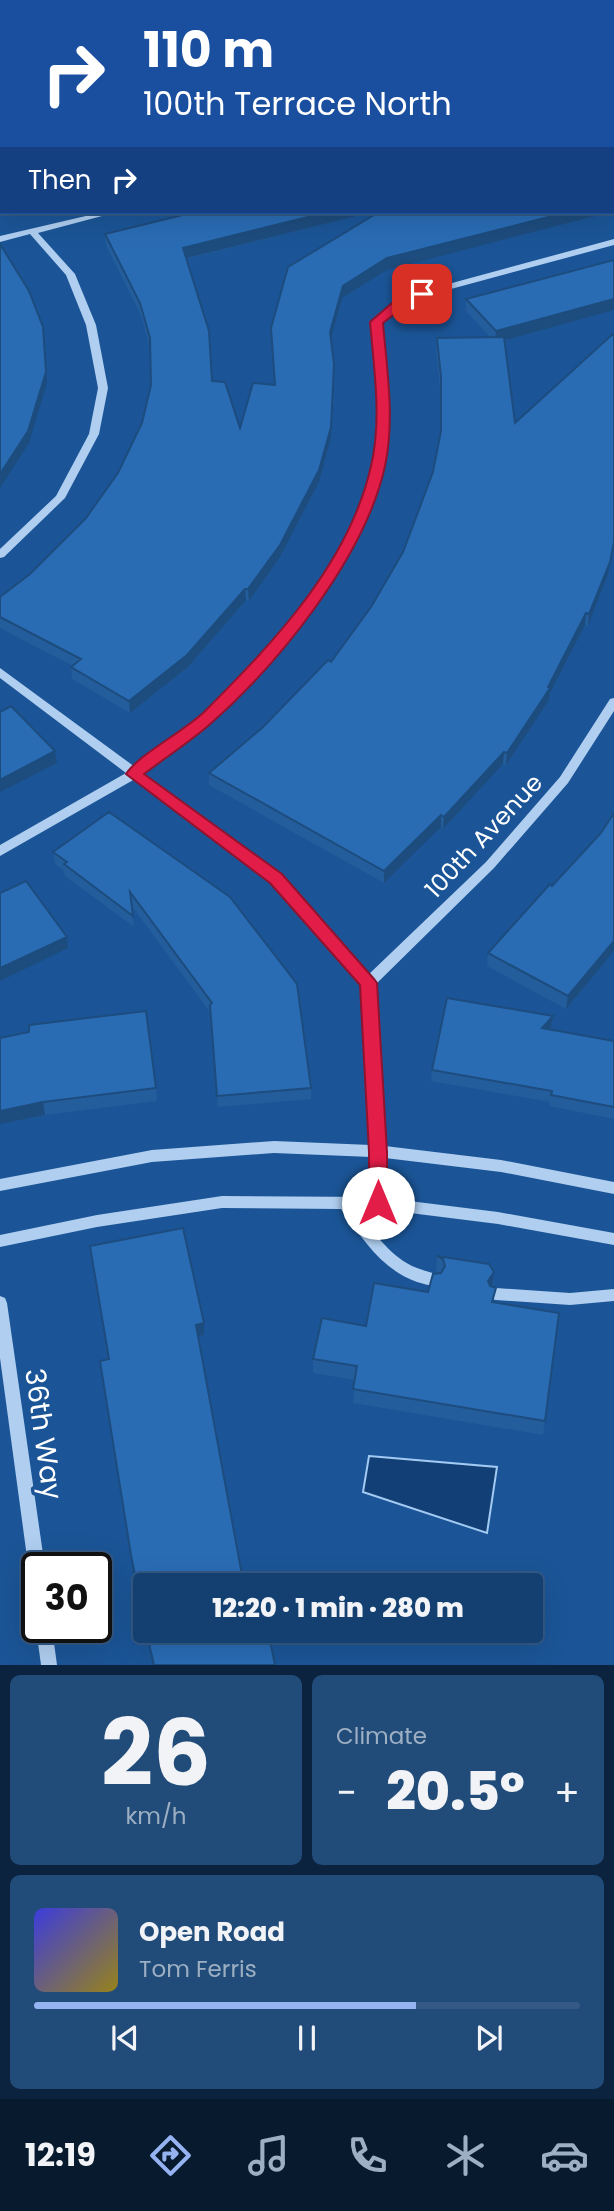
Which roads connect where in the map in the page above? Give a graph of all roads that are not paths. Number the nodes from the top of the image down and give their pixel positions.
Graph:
1 (105, 214) edge
2 (32, 232) junction
3 (0, 239) edge
4 (614, 243) edge
5 (0, 555) edge
6 (0, 672) edge
7 (614, 702) edge
8 (134, 774) junction
9 (0, 851) edge
10 (368, 983) junction
11 (378, 1152) junction
12 (0, 1185) edge
13 (614, 1188) edge
14 (345, 1203) junction
15 (378, 1203) junction
16 (614, 1239) edge
17 (0, 1241) edge
18 (433, 1280) edge
19 (496, 1294) edge
20 (614, 1295) edge
21 (0, 1303) edge
22 (34, 1552) edge
23 (46, 1643) edge
24 (50, 1665) edge

1 - 2 street
2 - 3 street
2 - 5 street
4 - 8 street
6 - 8 street
7 - 10 street, 100th Avenue
8 - 9 street
8 - 10 street
10 - 11 street
11 - 12 street
11 - 13 street
11 - 15 street
14 - 15 street
14 - 17 street
14 - 18 street
15 - 16 street
19 - 20 street
21 - 22 street, 36th Way
23 - 24 street

